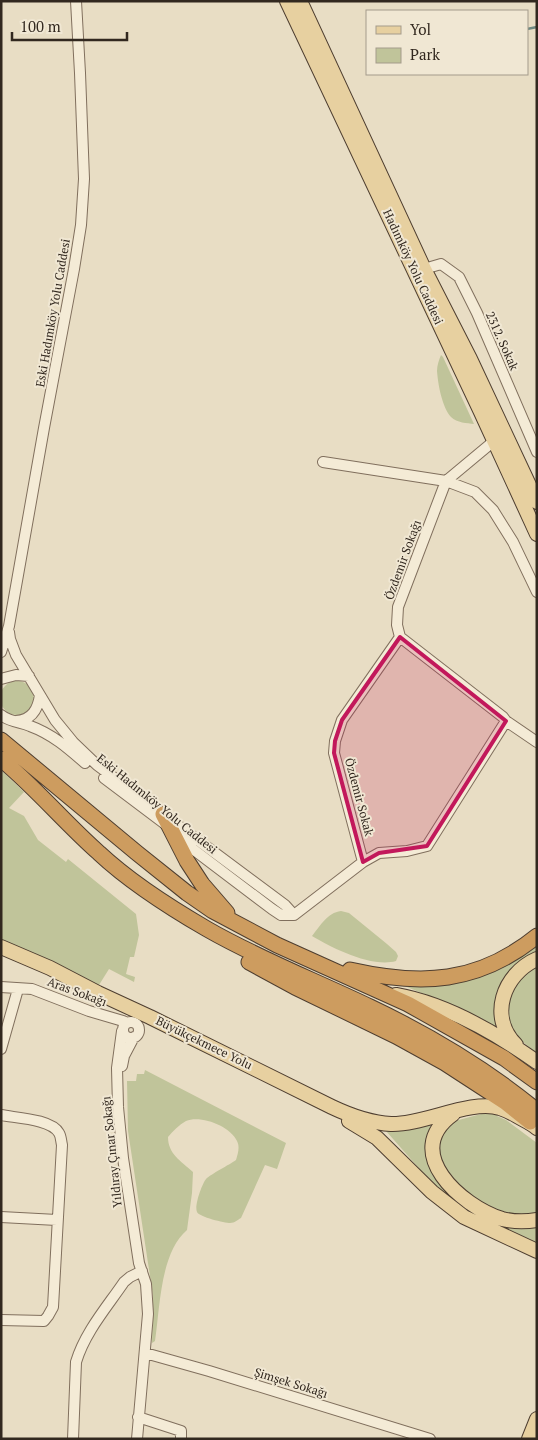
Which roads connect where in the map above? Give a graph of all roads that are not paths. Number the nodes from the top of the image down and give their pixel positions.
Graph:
1 (76, 1) edge
2 (287, 1) edge
3 (300, 1) edge
4 (424, 269) junction
5 (494, 440) junction
6 (537, 452) edge
7 (323, 462) dead end
8 (446, 481) junction
9 (537, 502) edge
10 (537, 534) edge
11 (537, 592) edge
12 (9, 626) junction
13 (400, 637) junction
14 (1, 652) edge
15 (29, 676) junction
16 (1, 678) edge
17 (40, 695) junction
18 (1, 716) edge
19 (15, 721) junction
20 (506, 721) junction
21 (1, 740) edge
22 (537, 742) edge
23 (1, 759) edge
24 (123, 789) junction
25 (163, 814) junction
26 (173, 830) junction
27 (221, 856) junction
28 (209, 862) junction
29 (363, 862) junction
30 (294, 915) junction
31 (236, 923) junction
32 (537, 936) edge
33 (1, 947) edge
34 (537, 959) edge
35 (315, 962) junction
36 (1, 987) edge
37 (18, 989) junction
38 (386, 994) junction
39 (124, 1005) junction
40 (150, 1017) junction
41 (124, 1025) junction
42 (136, 1035) junction
43 (125, 1046) junction
44 (1, 1049) edge
45 (536, 1062) edge
46 (537, 1082) edge
47 (308, 1095) junction
48 (457, 1111) junction
49 (1, 1115) edge
50 (535, 1120) edge
51 (1, 1217) edge
52 (57, 1220) junction
53 (537, 1220) edge
54 (537, 1251) edge
55 (142, 1271) junction
56 (1, 1320) edge
57 (145, 1353) junction
58 (138, 1417) junction
59 (537, 1419) edge
60 (406, 1435) edge
61 (73, 1439) edge
62 (137, 1439) edge
63 (181, 1439) edge
64 (430, 1439) edge
65 (528, 1439) edge

1 - 12 street, Eski Hadımköy Yolu Caddesi
2 - 5 main road, Hadımköy Yolu Caddesi
3 - 4 main road, Hadımköy Yolu Caddesi
4 - 6 street, 2312. Sokak
4 - 9 main road, Hadımköy Yolu Caddesi
5 - 8 street, Özdemir Sokağı
5 - 10 main road, Hadımköy Yolu Caddesi
7 - 8 street
8 - 11 street
8 - 13 street, Özdemir Sokağı
12 - 14 street, Eski Hadımköy Yolu Caddesi
12 - 15 street, Eski Hadımköy Yolu Caddesi
13 - 20 street
13 - 29 street, Özdemir Sokak
15 - 16 street
15 - 17 street, Eski Hadımköy Yolu Caddesi
17 - 19 street
17 - 24 street, Eski Hadımköy Yolu Caddesi
18 - 19 street, Eski Hadımköy Yolu Caddesi
19 - 24 street, Eski Hadımköy Yolu Caddesi
20 - 22 street
20 - 29 street
21 - 31 highway
23 - 50 highway
24 - 25 street, Eski Hadımköy Yolu Caddesi
24 - 26 street, Eski Hadımköy Yolu Caddesi
25 - 26 highway
25 - 27 street, Eski Hadımköy Yolu Caddesi
26 - 28 street, Eski Hadımköy Yolu Caddesi
26 - 31 highway
27 - 28 street
27 - 30 street, Eski Hadımköy Yolu Caddesi
28 - 30 street, Eski Hadımköy Yolu Caddesi
29 - 30 street
31 - 35 highway
32 - 35 highway
33 - 39 main road, Büyükçekmece Yolu
34 - 45 main road
35 - 38 highway
36 - 37 street, Aras Sokağı
37 - 41 street, Aras Sokağı
37 - 44 street
38 - 45 main road
38 - 46 highway
39 - 40 main road, Büyükçekmece Yolu
39 - 41 street, Yıldıray Çınar Sokağı
40 - 42 street, Yıldıray Çınar Sokağı
40 - 47 main road, Büyükçekmece Yolu
41 - 42 street, Aras Sokağı
41 - 43 street, Yıldıray Çınar Sokağı
42 - 43 street, Yıldıray Çınar Sokağı
43 - 55 street, Yıldıray Çınar Sokağı
47 - 48 main road
47 - 54 main road
48 - 50 main road
48 - 53 main road
49 - 52 street
51 - 52 street
52 - 56 street
55 - 57 street, Yıldıray Çınar Sokağı
55 - 61 street
57 - 58 street, Yıldıray Çınar Sokağı
57 - 60 street, Şimşek Sokağı
58 - 62 street, Yıldıray Çınar Sokağı
58 - 63 street
59 - 65 main road
60 - 64 street, Şimşek Sokağı

